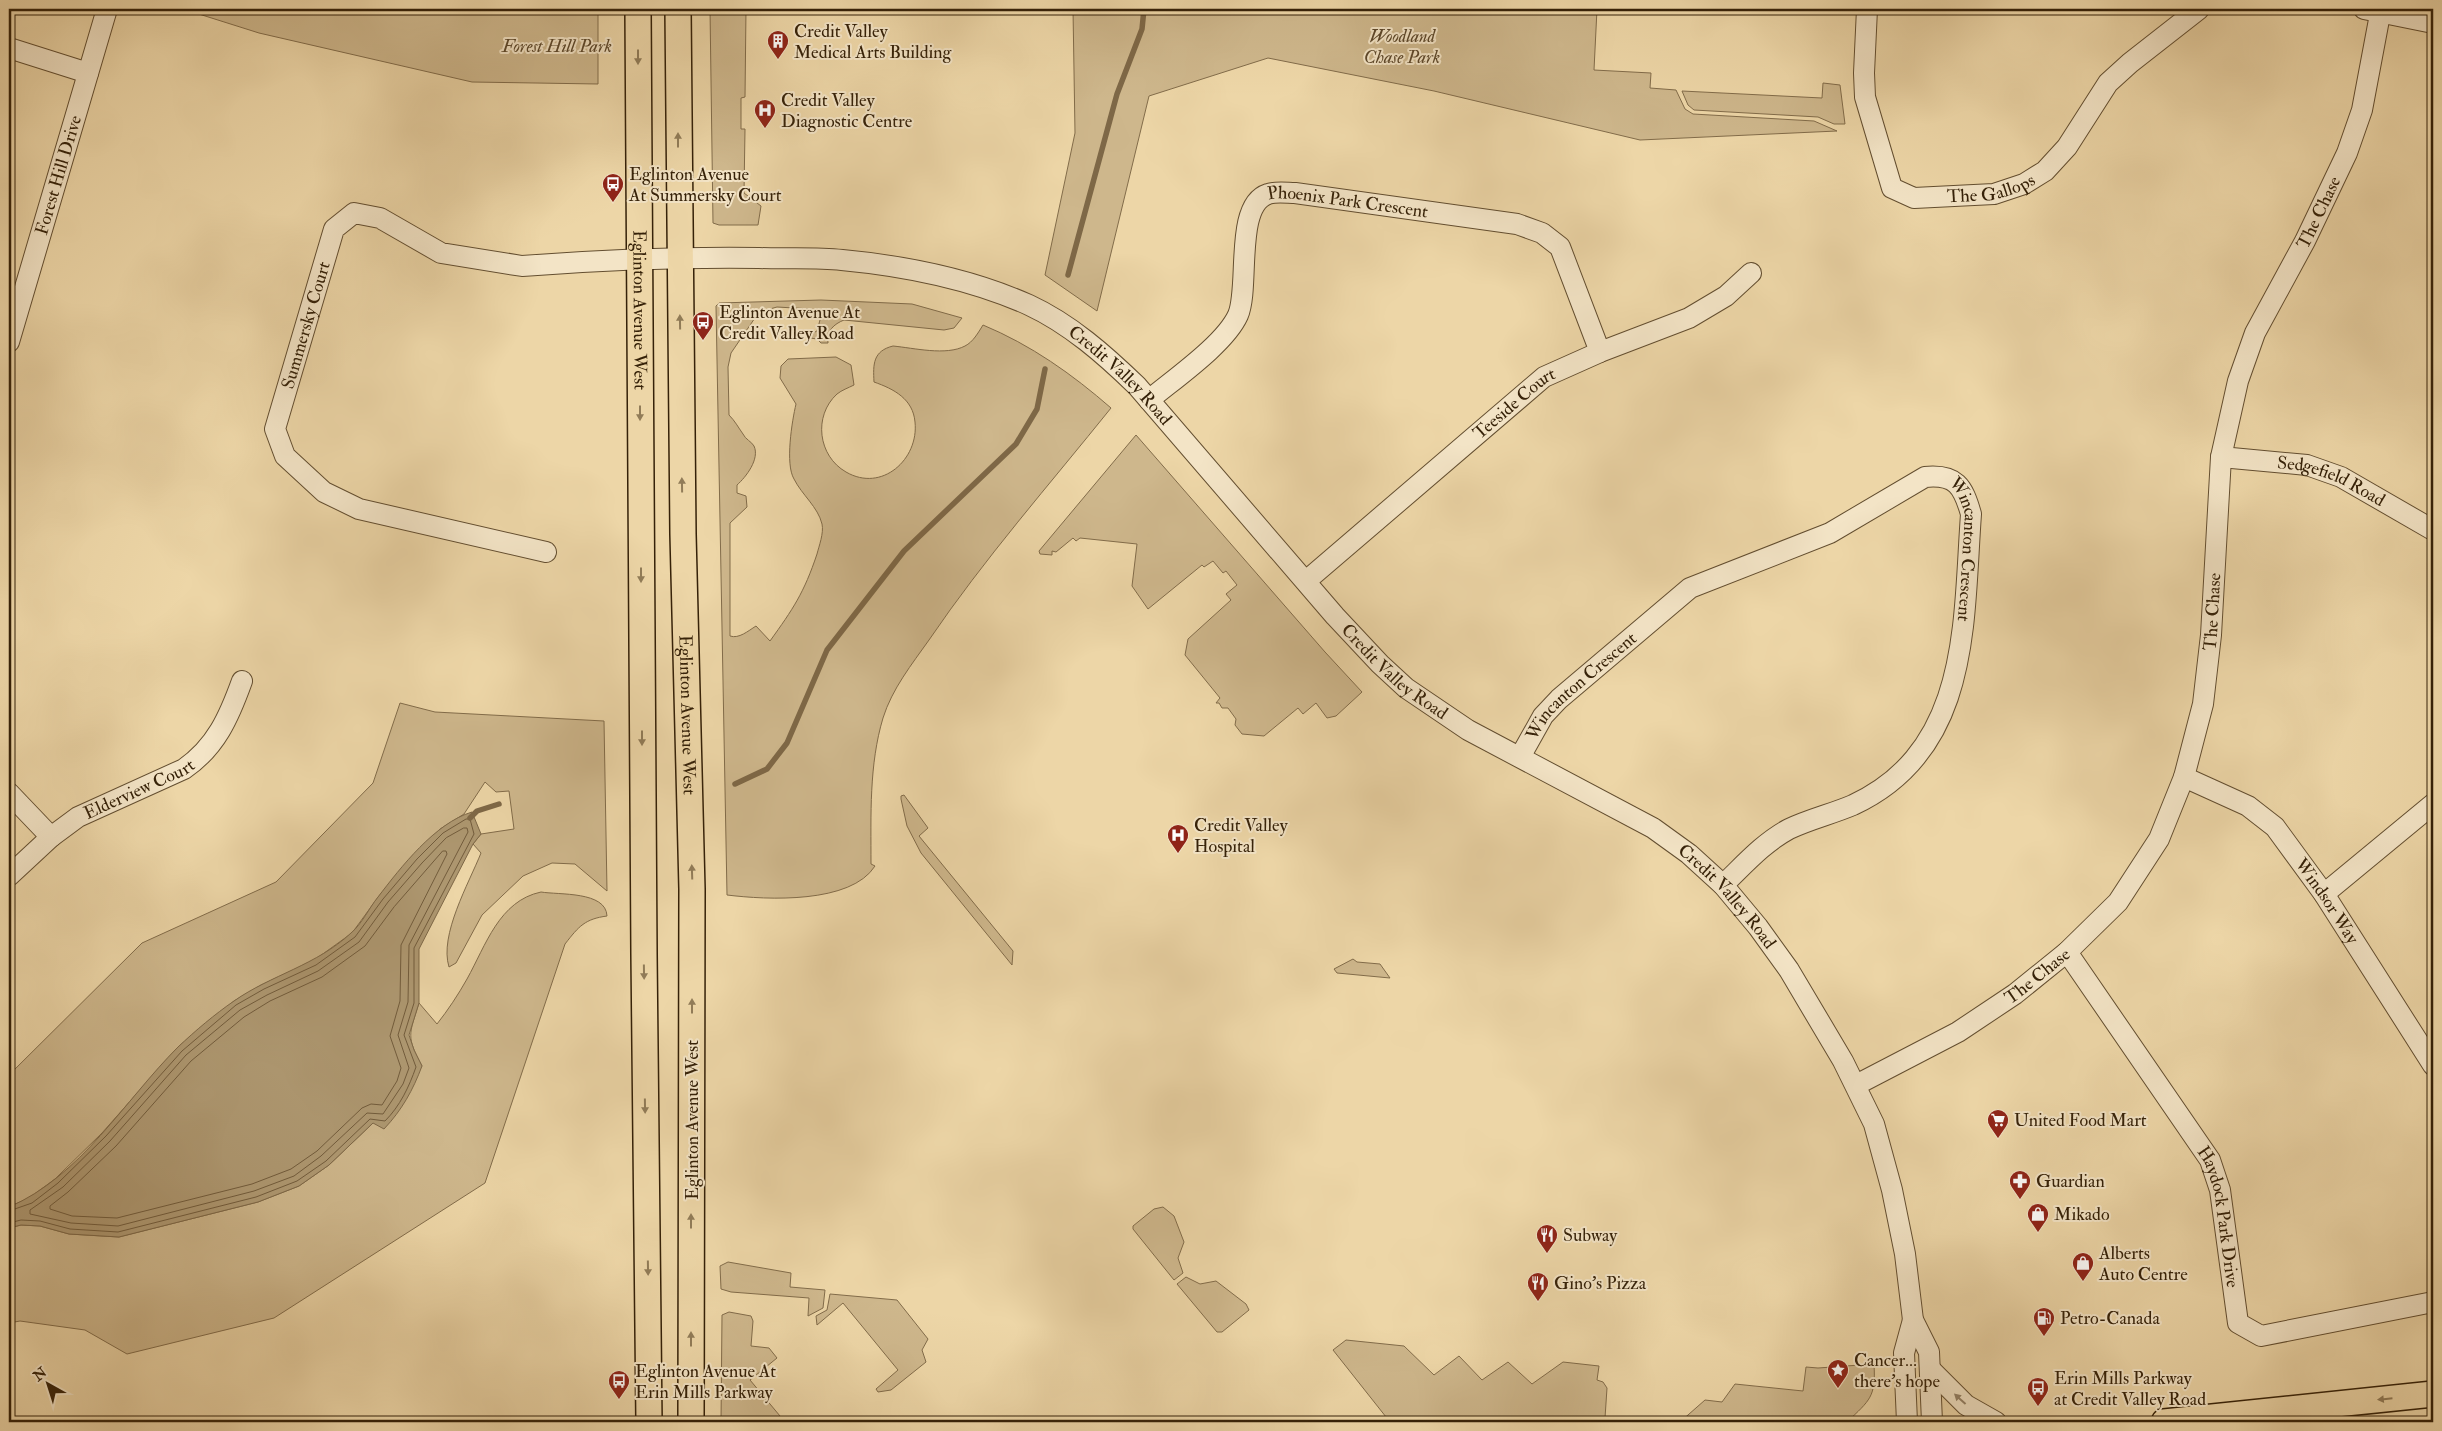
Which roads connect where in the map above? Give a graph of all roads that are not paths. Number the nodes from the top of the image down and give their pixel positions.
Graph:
1 (107, 9) edge
2 (638, 9) edge
3 (678, 9) edge
4 (1867, 9) edge
5 (2199, 9) edge
6 (2375, 10) edge
7 (2433, 22) edge
8 (9, 48) edge
9 (88, 73) junction
10 (639, 259) junction
11 (679, 259) junction
12 (1751, 273) dead end
13 (9, 342) edge
14 (1600, 352) junction
15 (1149, 400) junction
16 (2221, 457) junction
17 (2433, 530) edge
18 (546, 552) dead end
19 (1306, 582) junction
20 (242, 681) dead end
21 (1520, 757) junction
22 (2184, 777) junction
23 (9, 793) edge
24 (2433, 804) edge
25 (51, 837) junction
26 (9, 876) edge
27 (1723, 885) junction
28 (2324, 894) junction
29 (2068, 952) junction
30 (2433, 1065) edge
31 (1856, 1085) junction
32 (2433, 1302) edge
33 (1913, 1320) junction
34 (1930, 1370) junction
35 (2433, 1394) edge
36 (649, 1422) edge
37 (691, 1422) edge
38 (1907, 1422) edge
39 (1932, 1422) edge
40 (1996, 1422) edge
41 (2164, 1422) edge

1 - 9 street, Forest Hill Drive
2 -> 10 main road, Eglinton Avenue West
11 -> 3 main road, Eglinton Avenue West
4 - 5 street, The Gallops
6 - 7 street
6 - 16 street, The Chase
8 - 9 street
9 - 13 street, Forest Hill Drive
10 - 11 street, Credit Valley Road
10 - 18 street, Summersky Court
10 -> 36 main road, Eglinton Avenue West
11 - 15 street, Credit Valley Road
37 -> 11 main road, Eglinton Avenue West
12 - 14 street, Teeside Court
14 - 15 street, Phoenix Park Crescent
14 - 19 street, Teeside Court
15 - 19 street, Credit Valley Road
16 - 17 street, Sedgefield Road
16 - 22 street, The Chase
19 - 21 street, Credit Valley Road
20 - 25 street, Elderview Court
21 - 27 street, Credit Valley Road
21 - 27 street, Wincanton Crescent
22 - 28 street, Windsor Way
22 - 29 street, The Chase
23 - 25 street
24 - 28 street
25 - 26 street, Elderview Court
27 - 31 street, Credit Valley Road
28 - 30 street, Windsor Way
29 - 31 street, The Chase
29 - 32 street, Haydock Park Drive
31 - 33 street, Credit Valley Road
33 - 34 street, Credit Valley Road
33 - 38 street, Credit Valley Road
34 - 39 street, Credit Valley Road
40 -> 34 street
35 -> 41 main road

